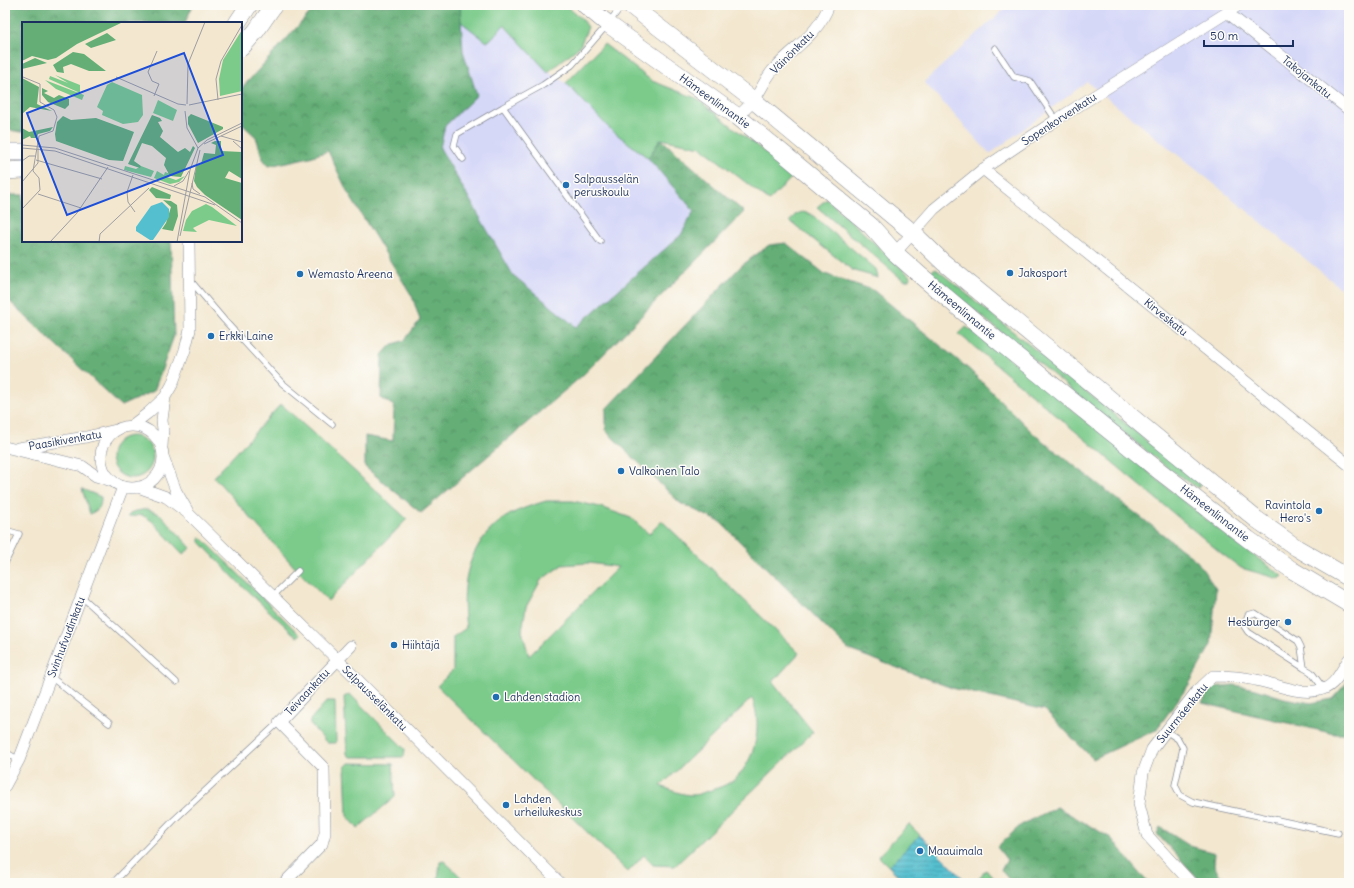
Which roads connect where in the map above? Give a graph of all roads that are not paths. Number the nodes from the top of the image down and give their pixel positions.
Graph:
1 (249, 5) edge
2 (274, 5) edge
3 (282, 5) edge
4 (585, 5) edge
5 (622, 5) edge
6 (630, 5) edge
7 (829, 5) edge
8 (1239, 5) edge
9 (1228, 13) junction
10 (238, 22) edge
11 (608, 24) junction
12 (256, 31) junction
13 (242, 47) edge
14 (995, 48) dead end
15 (753, 100) junction
16 (503, 107) junction
17 (1349, 110) edge
18 (738, 117) junction
19 (1056, 120) junction
20 (5, 152) edge
21 (22, 152) edge
22 (463, 159) dead end
23 (983, 169) junction
24 (22, 170) edge
25 (5, 171) edge
26 (913, 233) junction
27 (600, 241) dead end
28 (189, 242) edge
29 (895, 253) junction
30 (190, 280) junction
31 (165, 397) junction
32 (332, 424) dead end
33 (131, 426) junction
34 (116, 430) junction
35 (9, 448) edge
36 (162, 452) junction
37 (1349, 465) edge
38 (113, 481) junction
39 (123, 486) junction
40 (138, 487) junction
41 (189, 514) junction
42 (5, 530) edge
43 (5, 563) edge
44 (298, 571) dead end
45 (1349, 578) edge
46 (81, 596) junction
47 (273, 596) junction
48 (1349, 604) edge
49 (351, 646) dead end
50 (1349, 659) edge
51 (337, 660) junction
52 (1304, 668) junction
53 (51, 676) junction
54 (176, 682) dead end
55 (1324, 689) junction
56 (279, 722) junction
57 (109, 723) dead end
58 (1166, 731) junction
59 (5, 752) edge
60 (19, 760) junction
61 (5, 786) edge
62 (1338, 833) dead end
63 (113, 883) edge
64 (284, 883) edge
65 (560, 883) edge
66 (1191, 883) edge

1 - 10 main road
2 - 12 main road
3 - 12 main road
4 - 11 main road, Hämeenlinnantie
5 - 11 lane
6 - 15 main road, Hämeenlinnantie
7 - 15 street, Väinönkatu
8 - 9 street, Sopenkorvenkatu
9 - 17 street, Takojankatu
9 - 19 street, Sopenkorvenkatu
11 - 16 lane
11 - 18 main road, Hämeenlinnantie
12 - 13 main road
14 - 19 lane
15 - 18 street, Väinönkatu
15 - 26 main road, Hämeenlinnantie
16 - 22 lane
16 - 27 lane
18 - 29 main road, Hämeenlinnantie
19 - 23 street, Sopenkorvenkatu
20 - 21 main road
23 - 26 street, Sopenkorvenkatu
23 - 37 street, Kirveskatu
24 - 25 main road
26 - 29 street, Sopenkorvenkatu
26 - 45 main road, Hämeenlinnantie
28 - 30 street
29 - 48 main road, Hämeenlinnantie
30 - 31 street
30 - 32 lane
31 - 33 street
31 - 36 street
33 - 34 street
33 - 36 street
34 - 35 street, Paasikivenkatu
34 - 38 street
35 - 38 street, Paasikivenkatu
36 - 40 street
36 - 41 street, Salpausselänkatu
38 - 39 street
39 - 40 street
39 - 46 street, Svinhufvudinkatu
40 - 41 street, Salpausselänkatu
41 - 47 street, Salpausselänkatu
42 - 43 lane
44 - 47 lane
46 - 53 street, Svinhufvudinkatu
46 - 54 lane
47 - 51 street, Salpausselänkatu
49 - 51 street, Teivaankatu
50 - 55 street
51 - 56 street, Teivaankatu
51 - 65 street, Salpausselänkatu
52 - 52 lane
52 - 55 lane
53 - 57 lane
53 - 60 street, Svinhufvudinkatu
55 - 58 street, Suurmäenkatu
56 - 63 lane
56 - 64 street, Teivaankatu
58 - 62 lane
58 - 66 street, Suurmäenkatu
59 - 60 lane
60 - 61 street, Svinhufvudinkatu

